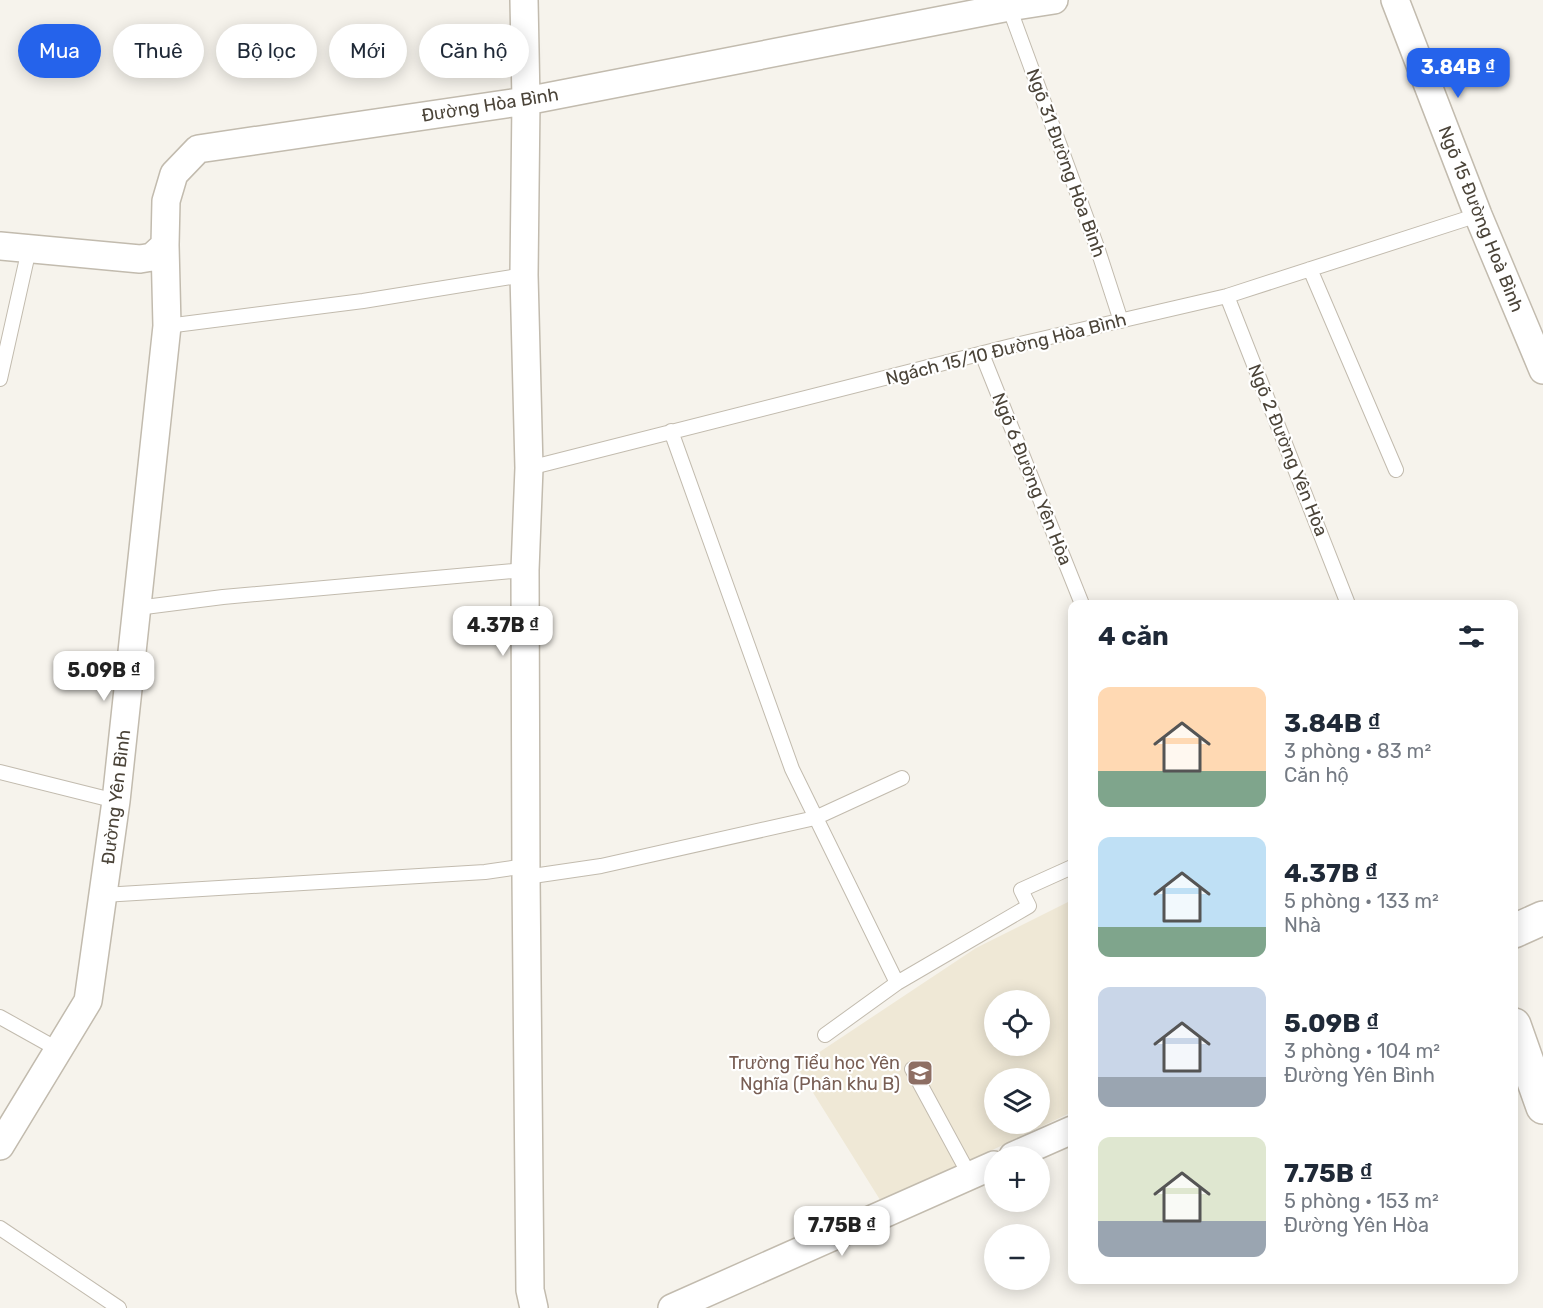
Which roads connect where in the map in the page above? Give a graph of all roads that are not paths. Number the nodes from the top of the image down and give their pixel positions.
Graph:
1 (524, 0) edge
2 (1054, 0) edge
3 (1395, 0) edge
4 (1009, 7) junction
5 (526, 101) junction
6 (1478, 215) junction
7 (165, 245) junction
8 (0, 246) edge
9 (29, 249) junction
10 (1310, 270) junction
11 (524, 275) junction
12 (1227, 296) junction
13 (1122, 321) junction
14 (168, 326) junction
15 (982, 354) junction
16 (1543, 370) edge
17 (0, 379) edge
18 (671, 432) junction
19 (529, 468) junction
20 (1396, 470) dead end
21 (525, 570) junction
22 (1080, 600) edge
23 (1346, 600) edge
24 (137, 608) junction
25 (0, 772) edge
26 (902, 778) dead end
27 (116, 801) junction
28 (815, 818) junction
29 (1068, 869) edge
30 (526, 872) junction
31 (103, 896) junction
32 (1543, 918) edge
33 (1518, 929) edge
34 (897, 983) junction
35 (0, 1017) edge
36 (825, 1035) dead end
37 (1518, 1036) edge
38 (58, 1050) junction
39 (912, 1069) dead end
40 (1543, 1107) edge
41 (1068, 1132) edge
42 (0, 1146) edge
43 (1036, 1146) edge
44 (984, 1170) edge
45 (970, 1176) junction
46 (0, 1228) edge
47 (677, 1307) edge
48 (119, 1308) edge
49 (534, 1308) edge

1 - 5 street
2 - 4 street, Đường Hòa Bình
3 - 6 street, Ngõ 15 Đường Hoà Bình
4 - 5 street, Đường Hòa Bình
4 - 13 lane, Ngõ 31 Đường Hòa Bình
5 - 7 street, Đường Hòa Bình
5 - 11 street
6 - 10 lane, Ngách 15/10 Đường Hòa Bình
6 - 16 street, Ngõ 15 Đường Hoà Bình
7 - 9 street
7 - 14 street, Đường Yên Bình
8 - 9 street
9 - 17 lane
10 - 12 lane, Ngách 15/10 Đường Hòa Bình
10 - 20 lane
11 - 14 lane
11 - 19 street
12 - 13 lane, Ngách 15/10 Đường Hòa Bình
12 - 23 lane, Ngõ 2 Đường Yên Hòa
13 - 15 lane, Ngách 15/10 Đường Hòa Bình
14 - 24 street, Đường Yên Bình
15 - 18 lane, Ngách 15/10 Đường Hòa Bình
15 - 22 lane, Ngõ 6 Đường Yên Hòa
18 - 19 lane, Ngách 15/10 Đường Hòa Bình
18 - 28 lane
19 - 21 street
21 - 24 lane
21 - 30 street
24 - 27 street, Đường Yên Bình
25 - 27 lane
26 - 28 lane
27 - 31 street, Đường Yên Bình
28 - 30 lane
28 - 34 lane
29 - 34 lane
30 - 31 lane
30 - 49 street
31 - 38 street, Đường Yên Bình
32 - 33 street
34 - 36 lane
35 - 38 lane
37 - 40 street
38 - 42 street, Đường Yên Bình
39 - 45 lane
41 - 43 street
44 - 45 street
45 - 47 street
46 - 48 lane

